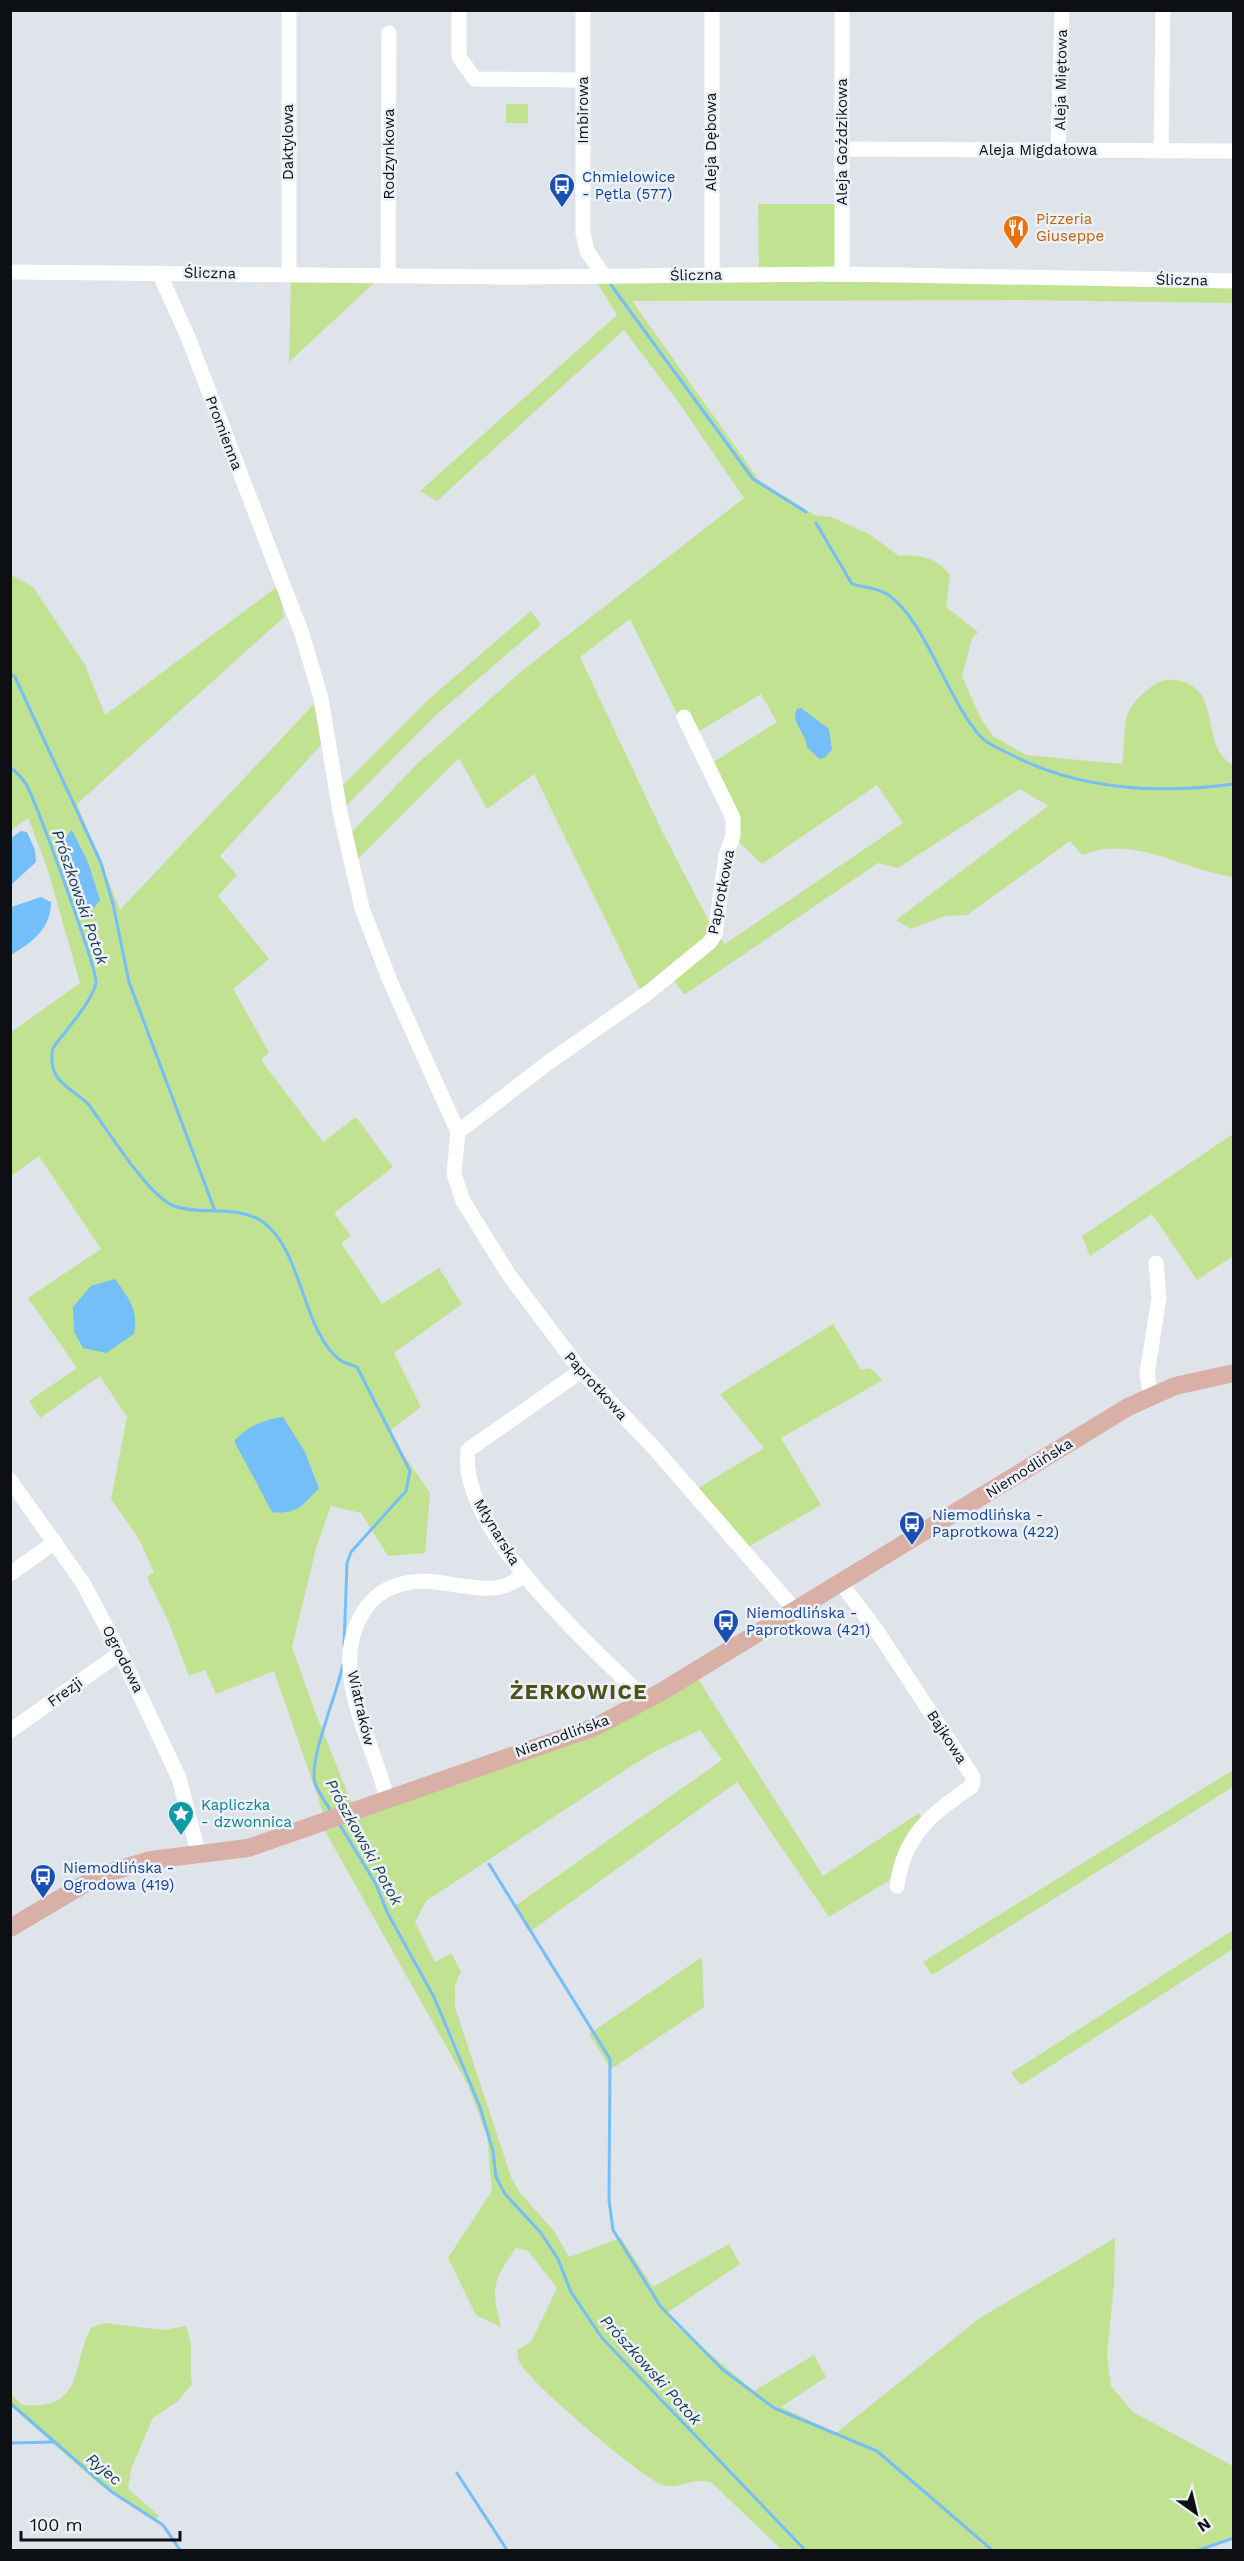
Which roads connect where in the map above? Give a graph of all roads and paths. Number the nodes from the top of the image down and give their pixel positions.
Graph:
1 (289, 10) edge
2 (459, 10) edge
3 (583, 10) edge
4 (712, 10) edge
5 (842, 10) edge
6 (1062, 10) edge
7 (1163, 10) edge
8 (389, 33) dead end
9 (583, 80) junction
10 (842, 149) junction
11 (1059, 150) junction
12 (1161, 151) junction
13 (1233, 151) edge
14 (10, 272) edge
15 (159, 273) junction
16 (289, 274) junction
17 (712, 274) junction
18 (842, 274) junction
19 (388, 275) junction
20 (604, 276) junction
21 (1233, 281) edge
22 (684, 717) dead end
23 (402, 1009) joint
24 (458, 1131) junction
25 (1156, 1263) dead end
26 (581, 1371) junction
27 (1233, 1373) edge
28 (1151, 1395) junction
29 (10, 1480) edge
30 (55, 1542) junction
31 (10, 1574) edge
32 (524, 1576) junction
33 (840, 1582) junction
34 (795, 1610) junction
35 (120, 1653) junction
36 (646, 1701) junction
37 (10, 1731) edge
38 (387, 1799) junction
39 (199, 1856) junction
40 (897, 1886) dead end
41 (10, 1928) edge

1 - 16 street, Daktylowa
2 - 9 street
3 - 9 street, Imbirowa
4 - 17 street, Aleja Dębowa
5 - 10 street, Aleja Goździkowa
6 - 11 street, Aleja Miętowa
7 - 12 street
8 - 19 street, Rodzynkowa
9 - 20 street, Imbirowa
10 - 11 street, Aleja Migdałowa
10 - 18 street, Aleja Goździkowa
11 - 12 street, Aleja Migdałowa
12 - 13 street, Aleja Migdałowa
14 - 15 street, Śliczna
15 - 16 street, Śliczna
15 - 23 street, Promienna
16 - 19 street, Śliczna
17 - 18 street, Śliczna
17 - 20 street, Śliczna
18 - 21 street, Śliczna
19 - 20 street, Śliczna
22 - 24 street, Paprotkowa
23 - 24 street, Paprotkowa
24 - 26 street, Paprotkowa
25 - 28 street
26 - 32 street, Młynarska
26 - 34 street, Paprotkowa
27 - 28 main road, Niemodlińska
28 - 33 main road, Niemodlińska
29 - 30 street, Ogrodowa
30 - 31 street
30 - 35 street, Ogrodowa
32 - 36 street, Młynarska
32 - 38 street, Wiatraków
33 - 34 main road, Niemodlińska
33 - 40 street, Bajkowa
34 - 36 main road, Niemodlińska
35 - 37 street, Frezji
35 - 39 street, Ogrodowa
36 - 38 main road, Niemodlińska
38 - 39 main road, Niemodlińska
39 - 41 main road, Niemodlińska

